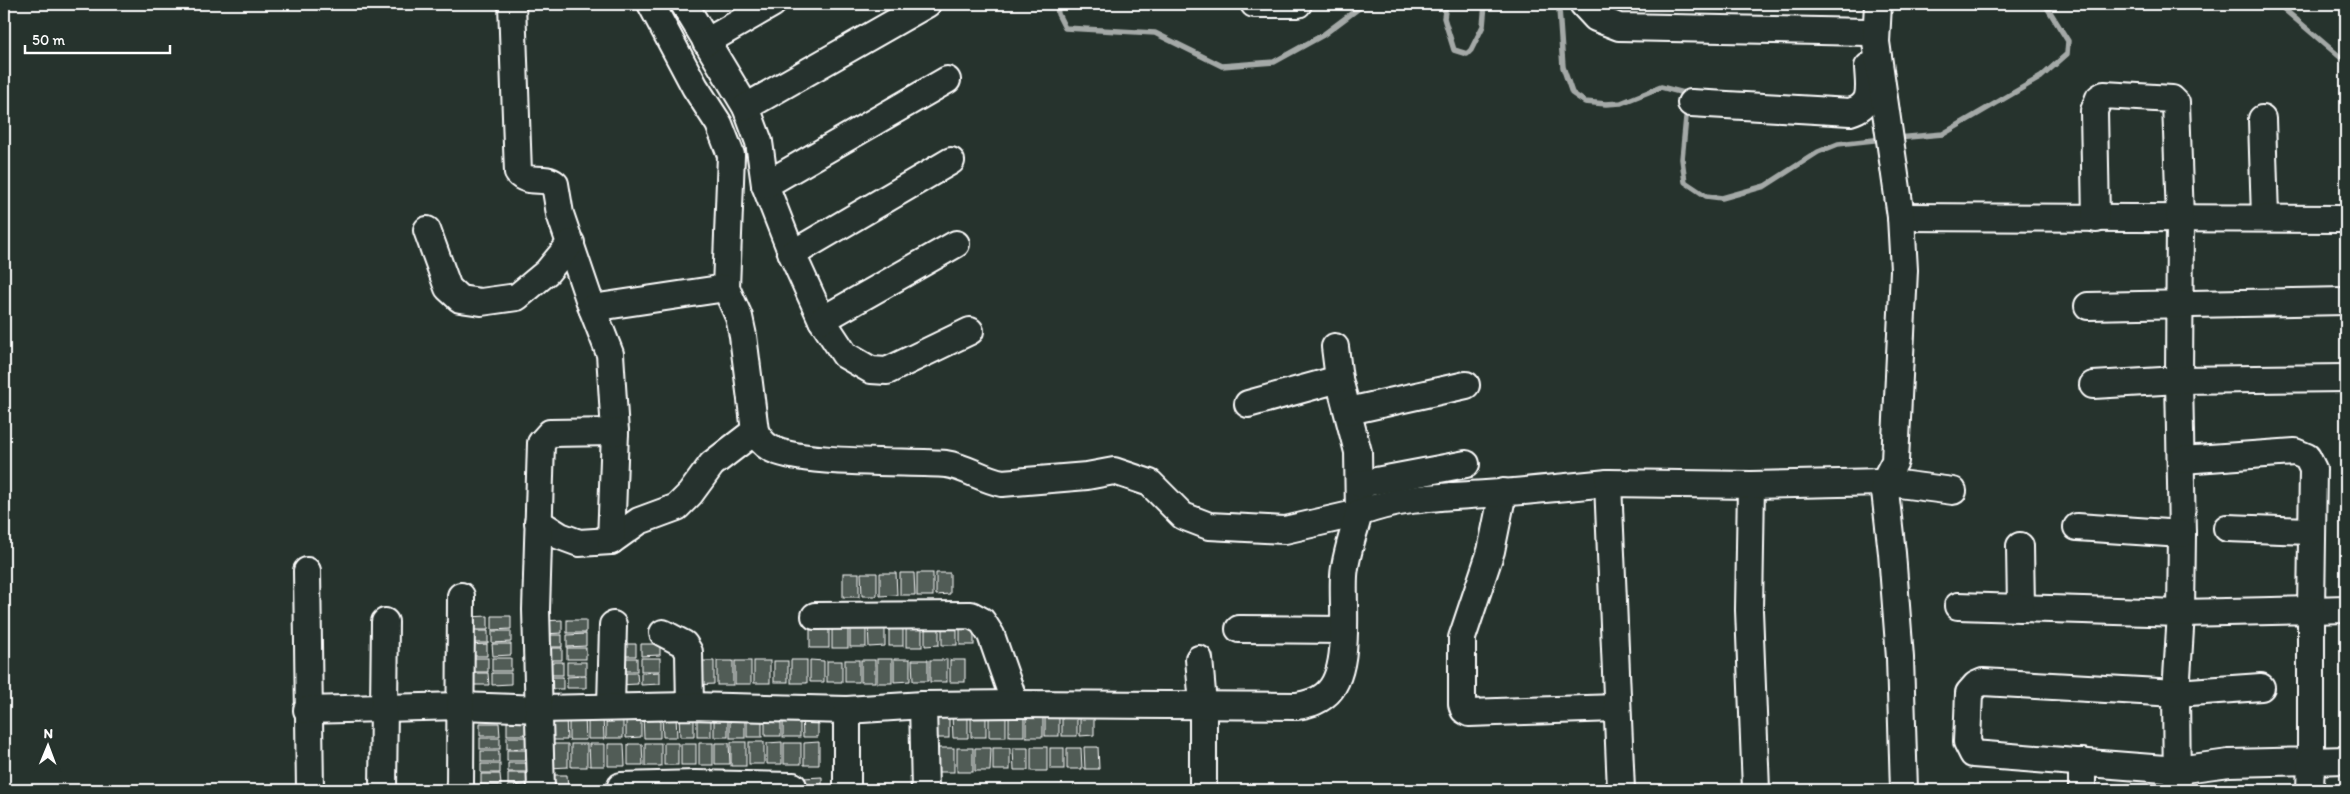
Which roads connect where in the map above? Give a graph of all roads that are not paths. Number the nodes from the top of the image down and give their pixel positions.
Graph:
1 (512, 4) edge
2 (651, 4) edge
3 (684, 4) edge
4 (772, 4) edge
5 (927, 4) edge
6 (1254, 4) edge
7 (1298, 4) edge
8 (1583, 4) edge
9 (1867, 4) edge
10 (1878, 4) edge
11 (1867, 32) junction
12 (706, 42) junction
13 (947, 80) dead end
14 (1691, 103) dead end
15 (746, 107) junction
16 (2262, 119) dead end
17 (951, 162) dead end
18 (765, 184) junction
19 (1901, 217) junction
20 (2265, 218) junction
21 (2096, 219) junction
22 (2180, 219) junction
23 (2342, 219) dead end
24 (428, 230) dead end
25 (571, 243) junction
26 (956, 244) dead end
27 (792, 254) junction
28 (726, 288) junction
29 (2346, 301) edge
30 (2180, 304) junction
31 (2088, 306) dead end
32 (592, 308) junction
33 (822, 320) junction
34 (970, 331) dead end
35 (1335, 347) dead end
36 (2346, 378) edge
37 (1338, 379) junction
38 (2179, 380) junction
39 (1466, 385) dead end
40 (2093, 386) dead end
41 (1248, 404) dead end
42 (1349, 411) junction
43 (755, 431) junction
44 (615, 432) junction
45 (2182, 460) junction
46 (1466, 464) dead end
47 (1884, 482) junction
48 (1608, 483) junction
49 (1360, 484) junction
50 (1750, 485) junction
51 (1953, 491) dead end
52 (1503, 492) junction
53 (1359, 513) junction
54 (538, 522) junction
55 (2077, 527) dead end
56 (2228, 528) dead end
57 (2311, 531) junction
58 (2182, 534) junction
59 (611, 541) junction
60 (2020, 546) dead end
61 (307, 571) dead end
62 (461, 596) dead end
63 (1958, 606) dead end
64 (2021, 608) junction
65 (2346, 609) edge
66 (2311, 610) junction
67 (2181, 613) junction
68 (815, 616) dead end
69 (385, 622) dead end
70 (613, 625) dead end
71 (1239, 629) dead end
72 (1344, 630) junction
73 (663, 633) dead end
74 (1198, 659) dead end
75 (2261, 687) dead end
76 (2176, 693) junction
77 (1015, 704) junction
78 (1203, 704) junction
79 (923, 705) junction
80 (460, 706) junction
81 (611, 706) junction
82 (690, 706) junction
83 (384, 708) junction
84 (1616, 708) junction
85 (540, 709) junction
86 (307, 710) junction
87 (847, 710) junction
88 (2346, 760) edge
89 (2311, 761) junction
90 (2082, 762) junction
91 (2177, 780) edge
92 (614, 787) edge
93 (694, 787) edge
94 (776, 787) edge
95 (310, 790) edge
96 (383, 790) edge
97 (460, 790) edge
98 (541, 790) edge
99 (847, 790) edge
100 (925, 790) edge
101 (1184, 790) edge
102 (1203, 790) edge
103 (1212, 790) edge
104 (1621, 790) edge
105 (1756, 790) edge
106 (1904, 790) edge
107 (2082, 790) edge
108 (2310, 790) edge

1 - 25 street
2 - 28 street
3 - 12 street
4 - 12 street
5 - 15 street
6 - 7 street
8 - 11 street
9 - 11 street
10 - 19 street
11 - 14 street
12 - 15 street
13 - 18 street
15 - 18 street
16 - 20 street
17 - 27 street
18 - 27 street
19 - 21 street
19 - 47 street
20 - 22 street
20 - 23 street
21 - 22 street
21 - 22 street
22 - 30 street
24 - 25 street
25 - 32 street
26 - 33 street
27 - 33 street
28 - 32 street
28 - 43 street
29 - 30 street
30 - 31 street
30 - 38 street
32 - 44 street
33 - 34 street
35 - 37 street
36 - 38 street
37 - 41 street
37 - 42 street
38 - 40 street
38 - 45 street
39 - 42 street
42 - 49 street
43 - 53 street
43 - 59 street
44 - 54 street
44 - 59 street
45 - 57 street
45 - 58 street
46 - 49 street
47 - 50 street
47 - 51 street
47 - 106 street
48 - 50 street
48 - 52 street
48 - 84 street
49 - 53 street
50 - 105 street
52 - 53 street
52 - 84 street
53 - 72 street
54 - 59 street
54 - 85 street
55 - 58 street
56 - 57 street
57 - 66 street
58 - 67 street
60 - 64 street
61 - 86 street
62 - 80 street
63 - 64 street
64 - 67 street
65 - 66 street
66 - 67 street
66 - 89 street
67 - 76 street
68 - 77 street
69 - 83 street
70 - 81 street
71 - 72 street
72 - 78 street
73 - 82 street
74 - 78 street
75 - 76 street
76 - 90 street
76 - 91 street
77 - 78 street
77 - 79 street
78 - 102 street
79 - 87 street
79 - 100 street
80 - 83 street
80 - 85 street
80 - 97 street
81 - 82 street
81 - 85 street
82 - 87 street
83 - 86 street
83 - 96 street
84 - 104 street
85 - 98 street
86 - 95 street
87 - 99 street
88 - 89 street
89 - 91 street
89 - 108 street
90 - 91 street
90 - 107 street
92 - 93 street
93 - 94 street
101 - 102 street
102 - 103 street

